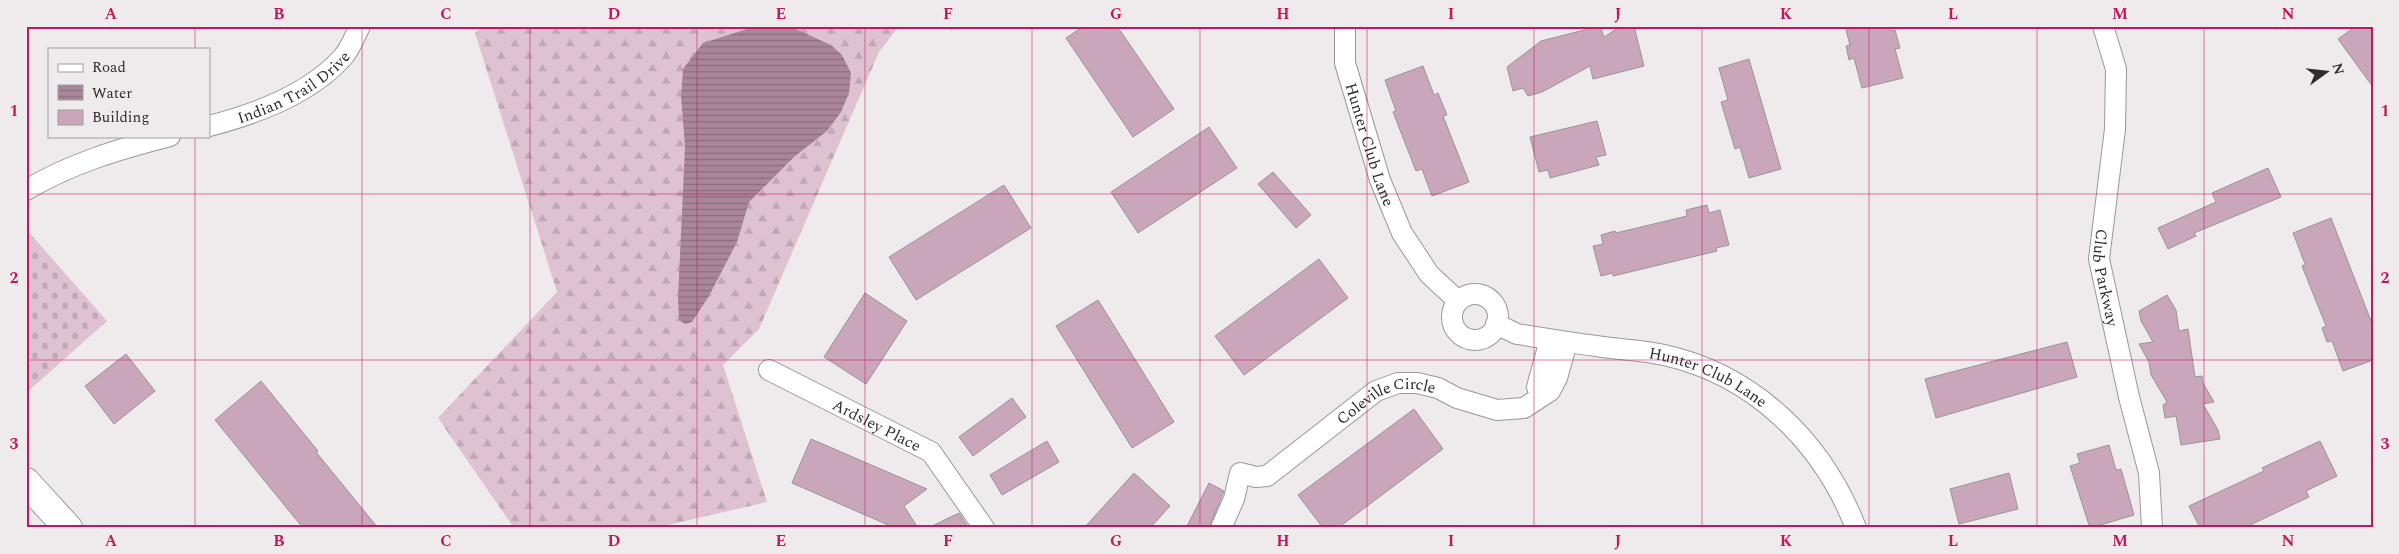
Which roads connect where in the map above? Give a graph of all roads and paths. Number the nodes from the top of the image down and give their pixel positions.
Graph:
1 (360, 26) edge
2 (1344, 26) edge
3 (2103, 26) edge
4 (210, 126) edge
5 (163, 138) edge
6 (26, 190) edge
7 (1458, 301) junction
8 (1496, 324) junction
9 (1559, 341) junction
10 (769, 370) dead end
11 (26, 482) edge
12 (68, 528) edge
13 (984, 528) edge
14 (1221, 528) edge
15 (1856, 528) edge
16 (2152, 528) edge

1 - 4 street, Indian Trail Drive
2 - 7 street, Hunter Club Lane
3 - 16 street, Club Parkway
5 - 6 street
7 - 8 street
7 - 8 street
8 - 9 street, Hunter Club Lane
9 - 14 street, Coleville Circle
9 - 15 street, Hunter Club Lane
10 - 13 street, Ardsley Place
11 - 12 main road

